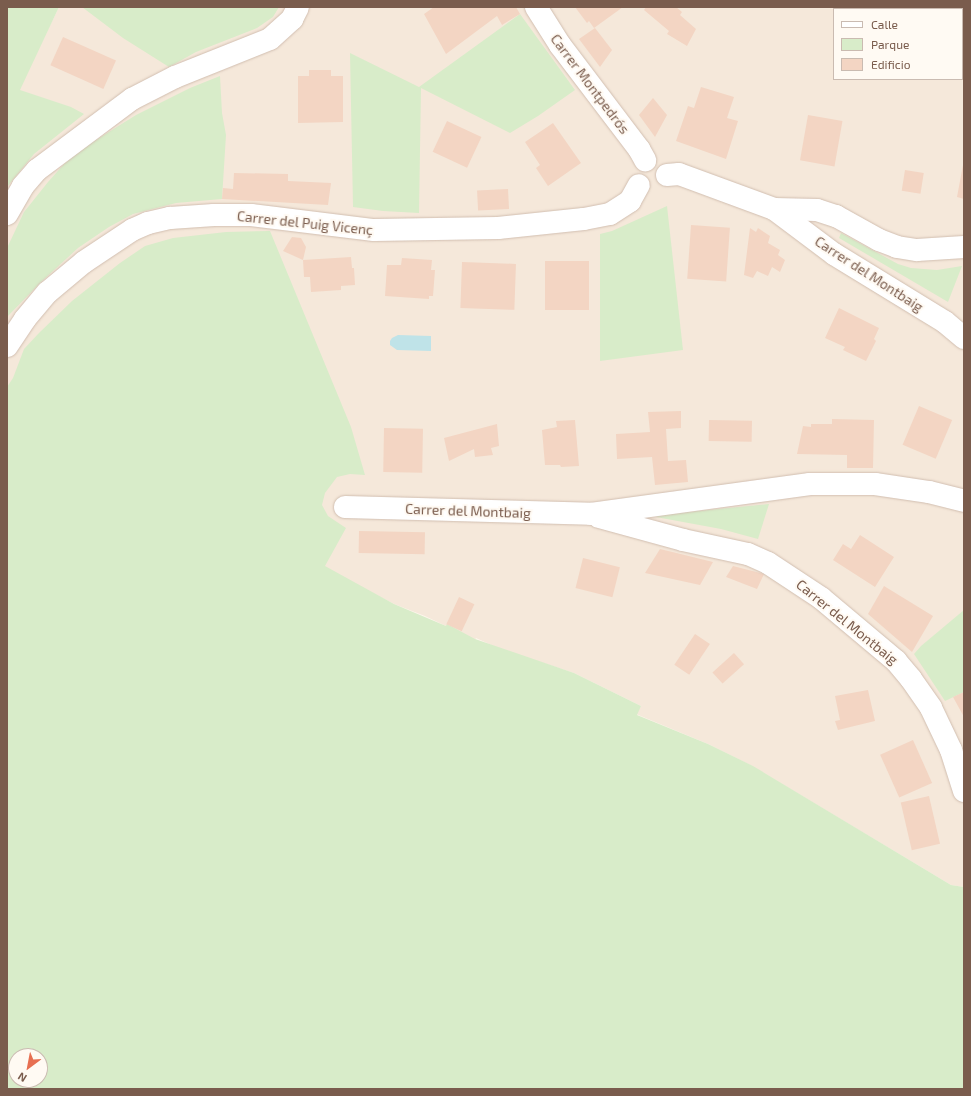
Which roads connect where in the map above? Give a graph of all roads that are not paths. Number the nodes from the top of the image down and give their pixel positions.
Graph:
1 (298, 7) edge
2 (536, 7) edge
3 (645, 160) junction
4 (666, 175) junction
5 (640, 185) junction
6 (774, 209) junction
7 (7, 214) edge
8 (964, 247) edge
9 (964, 338) edge
10 (7, 346) edge
11 (964, 501) edge
12 (345, 507) dead end
13 (591, 514) junction
14 (964, 791) edge

1 - 7 street
2 - 3 street, Carrer Montpedrós
3 - 4 street
3 - 5 street
4 - 5 street
4 - 6 street
5 - 10 street, Carrer del Puig Vicenç
6 - 8 street
6 - 9 street, Carrer del Montbaig
11 - 13 street, Carrer del Montbaig
12 - 13 street, Carrer del Montbaig
13 - 14 street, Carrer del Montbaig

